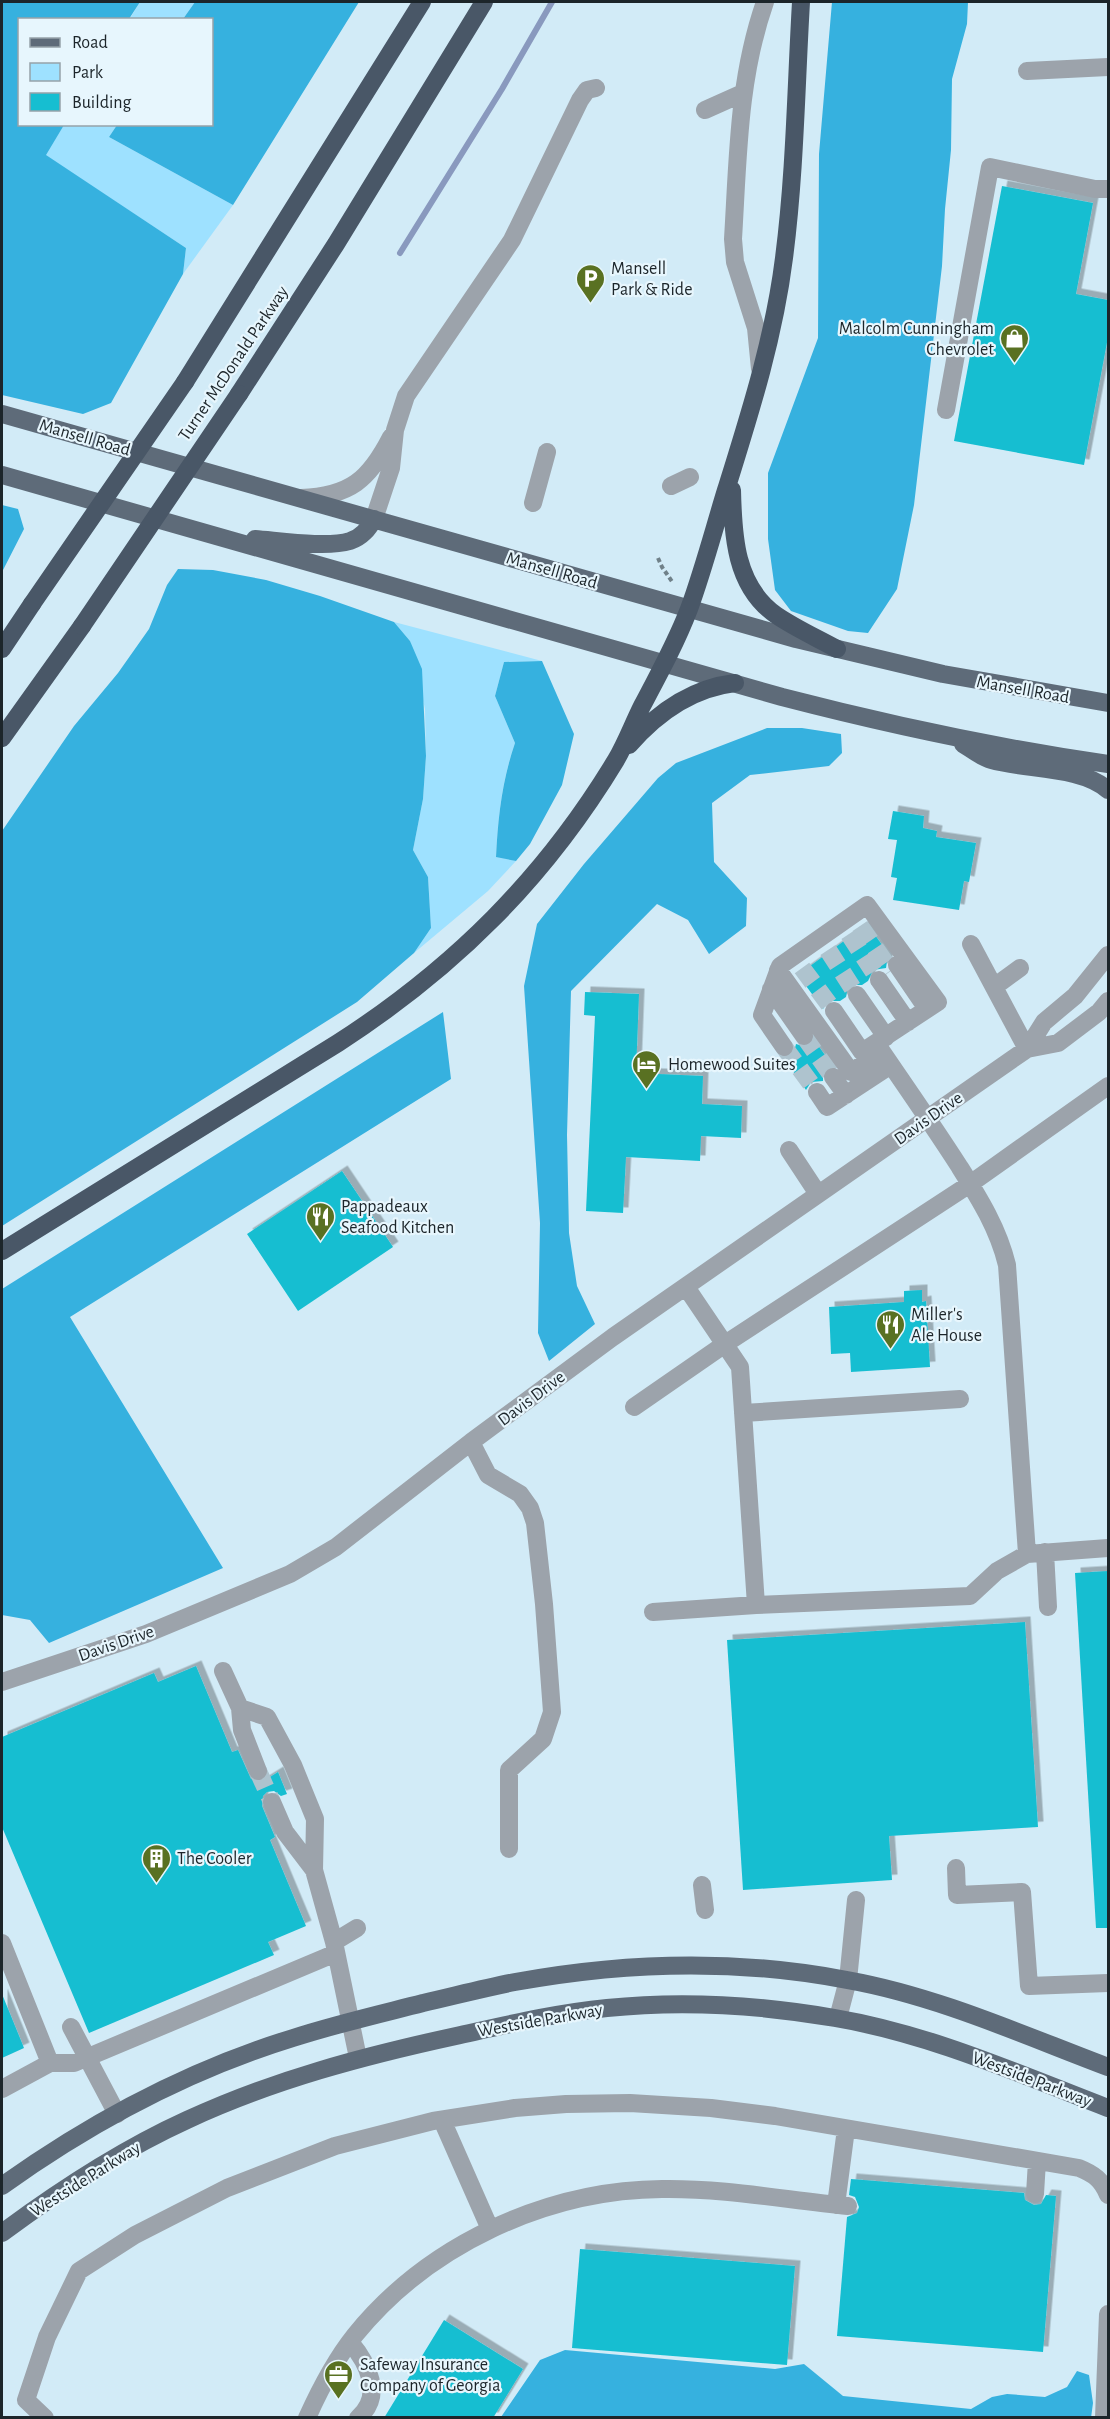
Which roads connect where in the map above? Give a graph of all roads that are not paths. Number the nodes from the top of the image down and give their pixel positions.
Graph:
1 (422, 2) edge
2 (484, 2) edge
3 (765, 2) edge
4 (801, 2) edge
5 (1108, 67) edge
6 (1027, 71) dead end
7 (596, 87) dead end
8 (743, 93) junction
9 (705, 110) dead end
10 (1108, 189) edge
11 (760, 380) junction
12 (946, 410) dead end
13 (2, 414) edge
14 (395, 430) junction
15 (547, 452) dead end
16 (731, 473) junction
17 (2, 475) edge
18 (690, 477) dead end
19 (671, 486) dead end
20 (300, 498) junction
21 (533, 503) dead end
22 (374, 519) junction
23 (220, 537) junction
24 (689, 609) junction
25 (2, 649) edge
26 (837, 649) junction
27 (666, 663) junction
28 (735, 683) junction
29 (1108, 703) edge
30 (951, 736) junction
31 (2, 738) edge
32 (618, 758) junction
33 (1108, 764) edge
34 (1108, 790) edge
35 (971, 944) dead end
36 (1107, 961) edge
37 (1020, 968) dead end
38 (778, 970) junction
39 (889, 972) tunnel mouth
40 (994, 987) junction
41 (771, 989) junction
42 (1108, 1001) edge
43 (844, 1003) tunnel mouth
44 (924, 1011) junction
45 (804, 1036) tunnel mouth
46 (784, 1047) tunnel mouth
47 (878, 1049) junction
48 (1027, 1049) junction
49 (842, 1074) junction
50 (1108, 1086) edge
51 (817, 1092) tunnel mouth
52 (846, 1095) junction
53 (928, 1118) junction
54 (789, 1150) dead end
55 (970, 1184) junction
56 (818, 1194) junction
57 (2, 1251) edge
58 (686, 1287) junction
59 (725, 1344) junction
60 (960, 1399) dead end
61 (634, 1407) dead end
62 (743, 1413) junction
63 (471, 1442) junction
64 (1108, 1548) edge
65 (1036, 1553) junction
66 (756, 1605) junction
67 (1048, 1606) dead end
68 (653, 1612) dead end
69 (223, 1671) dead end
70 (2, 1682) edge
71 (240, 1708) junction
72 (258, 1771) tunnel mouth
73 (272, 1802) tunnel mouth
74 (510, 1849) dead end
75 (956, 1868) dead end
76 (314, 1870) junction
77 (702, 1885) dead end
78 (856, 1900) dead end
79 (705, 1910) dead end
80 (357, 1928) dead end
81 (2, 1943) edge
82 (335, 1948) junction
83 (848, 1980) junction
84 (1108, 1983) edge
85 (838, 2018) junction
86 (349, 2021) junction
87 (71, 2027) dead end
88 (87, 2057) junction
89 (358, 2058) junction
90 (50, 2063) junction
91 (1108, 2067) edge
92 (2, 2089) edge
93 (1108, 2108) edge
94 (117, 2114) junction
95 (442, 2120) junction
96 (846, 2129) junction
97 (1037, 2161) junction
98 (2, 2186) edge
99 (1035, 2194) dead end
100 (1108, 2195) edge
101 (490, 2229) junction
102 (2, 2233) edge
103 (1108, 2314) edge
104 (350, 2342) junction
105 (45, 2418) edge
106 (307, 2418) edge
107 (358, 2418) edge
108 (1104, 2418) edge

1 - 25 highway, Turner McDonald Parkway, bridge
2 - 31 highway, Turner McDonald Parkway, bridge
3 - 8 street
4 - 11 highway
5 - 6 street
7 - 14 street
8 - 9 street
8 - 11 street
10 - 12 street
11 - 16 highway
13 - 20 main road, Mansell Road
14 - 20 street
14 - 22 street
15 - 21 street
16 - 24 highway
16 - 26 highway
17 - 23 main road
18 - 19 street
20 - 22 main road, Mansell Road
22 - 23 main road
22 - 24 main road, Mansell Road
23 - 27 main road
24 - 26 main road, Mansell Road
24 - 27 highway
26 - 29 main road, Mansell Road
27 - 28 main road
27 - 32 highway
28 - 30 main road
28 - 32 highway
30 - 33 main road
30 - 34 main road
32 - 57 highway
35 - 40 street
36 - 48 street, Davis Drive
37 - 40 street
38 - 41 street
38 - 44 street
38 - 49 street
39 - 44 street
40 - 48 street
41 - 45 street
41 - 46 street
42 - 48 street, Davis Drive
43 - 47 street
44 - 47 street
47 - 49 street
47 - 52 street
47 - 53 street
48 - 53 street, Davis Drive
49 - 52 street
50 - 55 street
51 - 52 street
53 - 55 street
53 - 56 street, Davis Drive
54 - 56 street
55 - 59 street
55 - 65 street
56 - 58 street, Davis Drive
58 - 59 street
58 - 63 street, Davis Drive
59 - 61 street
59 - 62 street
60 - 62 street
62 - 66 street
63 - 70 street, Davis Drive
63 - 74 street
64 - 65 street
65 - 66 street
65 - 67 street
66 - 68 street
69 - 71 street
71 - 72 street
71 - 76 street
73 - 76 street
75 - 84 street
76 - 82 street
77 - 79 street
78 - 83 street
80 - 82 street
81 - 90 street
82 - 86 street
82 - 88 street
83 - 85 street
83 - 86 main road
83 - 91 main road
85 - 89 main road, Westside Parkway
85 - 93 main road, Westside Parkway
86 - 89 street
86 - 94 main road
87 - 88 street
88 - 90 street
88 - 94 street
89 - 102 main road, Westside Parkway
90 - 92 street
94 - 98 main road
95 - 96 street
95 - 101 street
95 - 105 street
96 - 97 street
96 - 101 street
97 - 99 street
97 - 100 street
101 - 104 street
103 - 108 street
104 - 106 street
104 - 107 street

